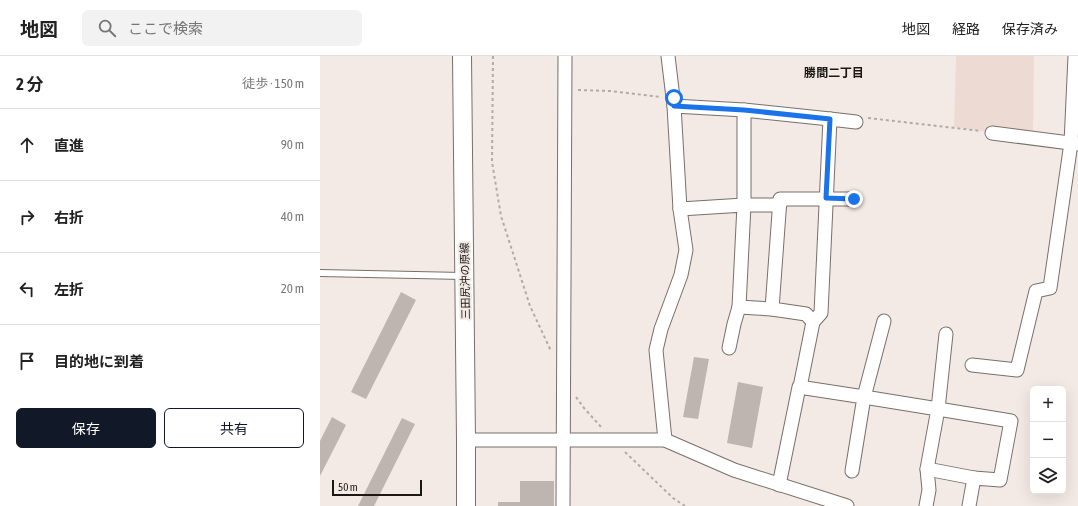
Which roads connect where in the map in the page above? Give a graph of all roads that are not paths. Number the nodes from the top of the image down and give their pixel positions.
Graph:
1 (462, 56) edge
2 (565, 56) edge
3 (668, 56) edge
4 (1075, 56) edge
5 (674, 106) junction
6 (744, 110) junction
7 (830, 119) junction
8 (856, 122) dead end
9 (992, 133) dead end
10 (1075, 144) edge
11 (826, 198) junction
12 (854, 199) dead end
13 (744, 205) junction
14 (780, 205) junction
15 (680, 209) junction
16 (320, 273) edge
17 (464, 276) junction
18 (739, 307) junction
19 (772, 310) junction
20 (884, 321) dead end
21 (813, 322) junction
22 (946, 334) dead end
23 (729, 348) dead end
24 (972, 365) dead end
25 (800, 388) junction
26 (864, 397) junction
27 (938, 409) junction
28 (466, 440) junction
29 (563, 440) junction
30 (665, 440) junction
31 (928, 469) junction
32 (852, 471) dead end
33 (974, 478) junction
34 (779, 485) junction
35 (466, 506) edge
36 (563, 506) edge
37 (847, 506) edge
38 (926, 506) edge
39 (969, 506) edge

1 - 17 street, 三田尻沖の原線
2 - 29 street
3 - 5 street
4 - 10 street
5 - 6 street
5 - 15 street
6 - 7 street
6 - 13 street
7 - 8 street
7 - 11 street
9 - 10 street
10 - 24 street
11 - 12 street
11 - 14 street
11 - 21 street
13 - 14 street
13 - 15 street
13 - 18 street
14 - 19 street
15 - 30 street
16 - 17 lane
17 - 28 street, 三田尻沖の原線
18 - 19 street
18 - 23 street
19 - 21 street
20 - 26 street
21 - 25 street
22 - 27 street
25 - 26 street
25 - 34 street
26 - 27 street
26 - 32 street
27 - 31 street
27 - 33 street
28 - 29 street
28 - 35 street, 三田尻沖の原線
29 - 30 street
29 - 36 street
30 - 34 street
31 - 33 street
31 - 38 street
33 - 39 street
34 - 37 street

